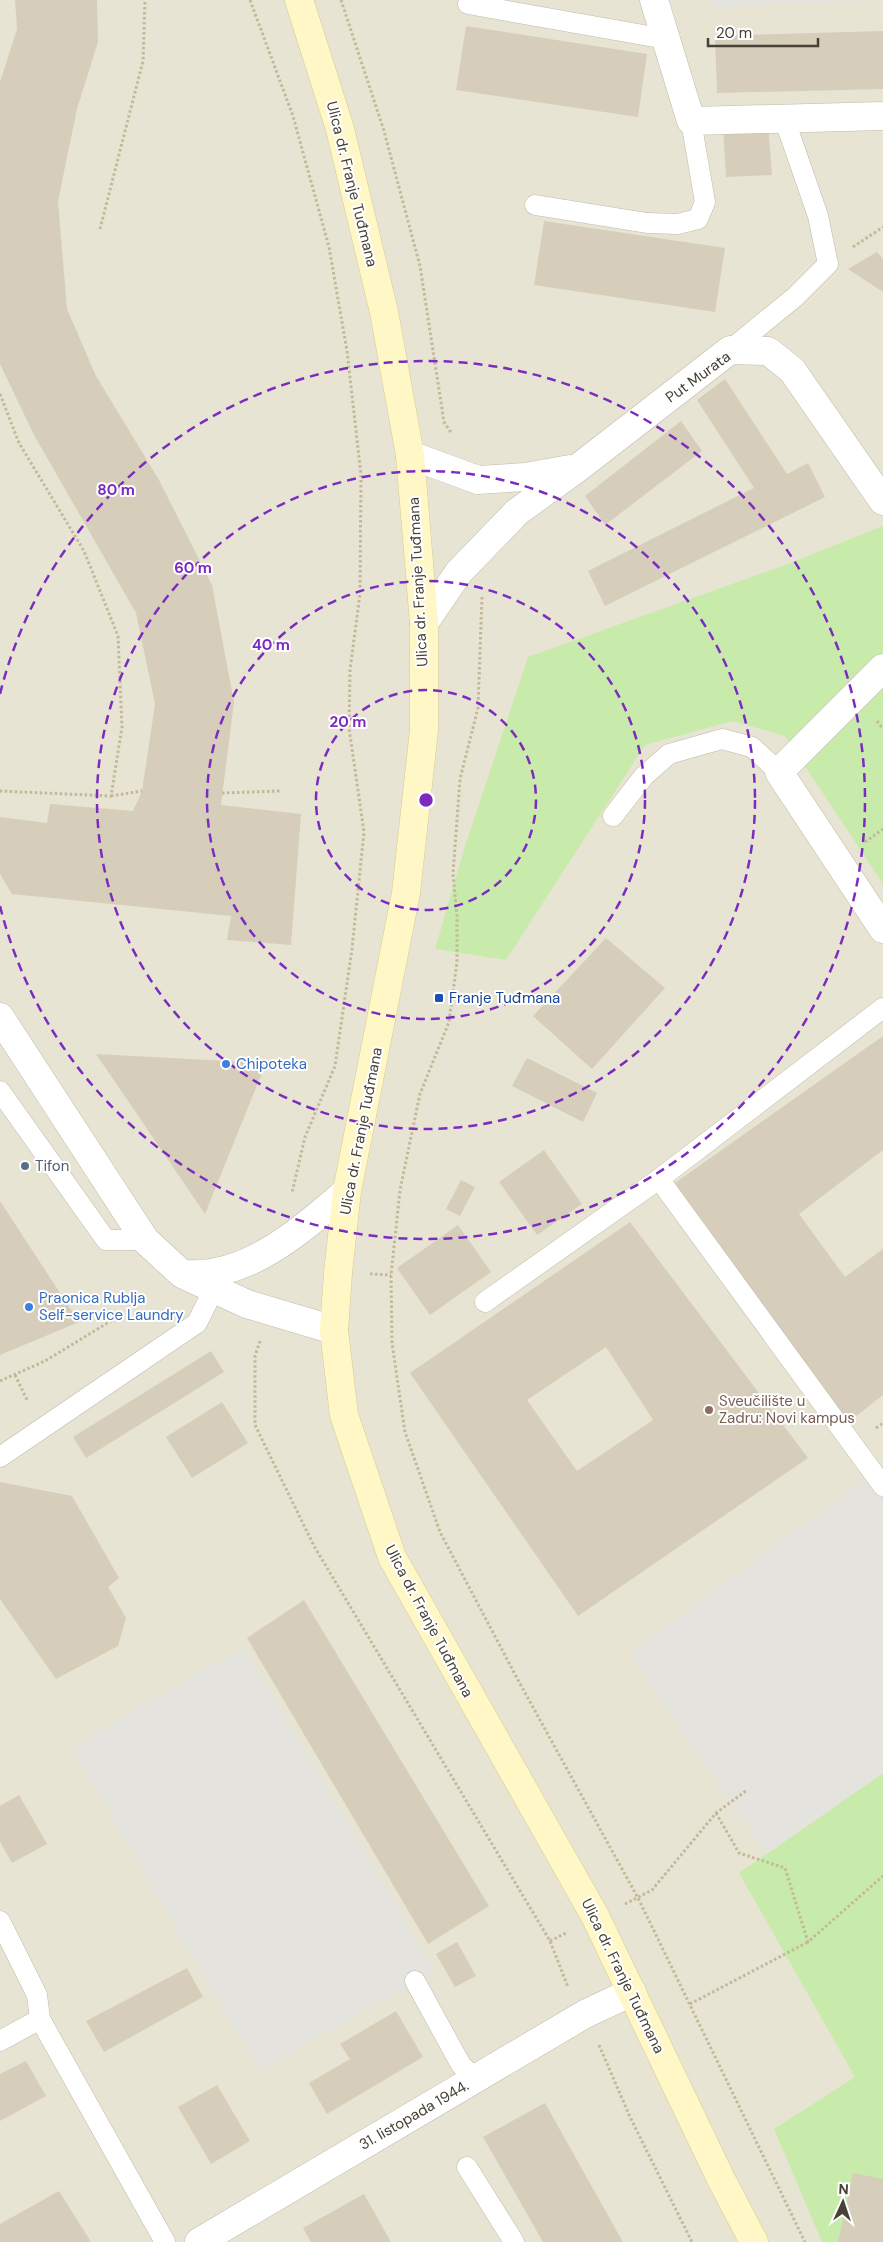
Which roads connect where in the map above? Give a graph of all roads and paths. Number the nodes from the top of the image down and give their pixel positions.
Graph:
1 (145, 0) edge
2 (250, 0) edge
3 (299, 0) edge
4 (341, 0) edge
5 (654, 0) edge
6 (468, 4) dead end
7 (666, 39) junction
8 (883, 116) edge
9 (784, 118) junction
10 (691, 121) junction
11 (535, 205) dead end
12 (100, 229) dead end
13 (730, 350) junction
14 (0, 394) edge
15 (454, 438) dead end
16 (410, 455) junction
17 (579, 467) junction
18 (883, 501) edge
19 (483, 593) dead end
20 (424, 623) junction
21 (879, 680) edge
22 (779, 772) junction
23 (0, 791) edge
24 (142, 791) dead end
25 (280, 791) dead end
26 (222, 793) dead end
27 (111, 796) junction
28 (613, 816) dead end
29 (883, 929) edge
30 (883, 1008) edge
31 (1, 1023) edge
32 (0, 1091) edge
33 (659, 1179) junction
34 (347, 1191) junction
35 (291, 1194) dead end
36 (145, 1240) junction
37 (182, 1274) junction
38 (214, 1289) junction
39 (485, 1302) dead end
40 (114, 1319) dead end
41 (334, 1330) junction
42 (256, 1356) dead end
43 (0, 1381) edge
44 (0, 1458) edge
45 (883, 1486) edge
46 (747, 1790) dead end
47 (716, 1813) junction
48 (883, 1876) edge
49 (638, 1898) junction
50 (0, 1921) edge
51 (808, 1942) junction
52 (563, 1980) dead end
53 (415, 1981) dead end
54 (632, 1992) junction
55 (690, 2004) junction
56 (40, 2019) junction
57 (0, 2041) edge
58 (603, 2054) dead end
59 (476, 2079) junction
60 (467, 2167) dead end
61 (165, 2242) edge
62 (199, 2242) edge
63 (514, 2242) edge
64 (692, 2242) edge
65 (754, 2242) edge
66 (806, 2242) edge

1 - 12 path
2 - 35 path
3 - 16 main road, Ulica dr. Franje Tuđmana
4 - 15 path
5 - 7 street
6 - 7 lane
7 - 10 street
8 - 9 street
9 - 10 street
9 - 13 lane
10 - 11 lane
13 - 17 street, Put Murata
13 - 18 street, Put Murata
14 - 27 path
16 - 17 street
16 - 20 main road, Ulica dr. Franje Tuđmana
17 - 20 street, Put Murata
19 - 49 path
20 - 34 main road, Ulica dr. Franje Tuđmana
21 - 22 street
22 - 28 lane
22 - 29 street
23 - 27 path
24 - 27 path
25 - 26 path
30 - 33 lane
31 - 36 street
32 - 36 lane
33 - 39 lane
33 - 45 lane
34 - 37 street
34 - 41 main road, Ulica dr. Franje Tuđmana
36 - 37 street
37 - 38 street
38 - 41 street
38 - 44 lane
40 - 43 path
41 - 54 main road, Ulica dr. Franje Tuđmana
42 - 52 path
46 - 47 path
47 - 49 path
47 - 51 path
48 - 51 path
49 - 55 path
50 - 56 lane
51 - 55 path
53 - 59 lane
54 - 59 street, 31. listopada 1944.
54 - 65 main road, Ulica dr. Franje Tuđmana
55 - 66 path
56 - 57 lane
56 - 61 lane
58 - 64 path
59 - 62 street, 31. listopada 1944.
60 - 63 lane

